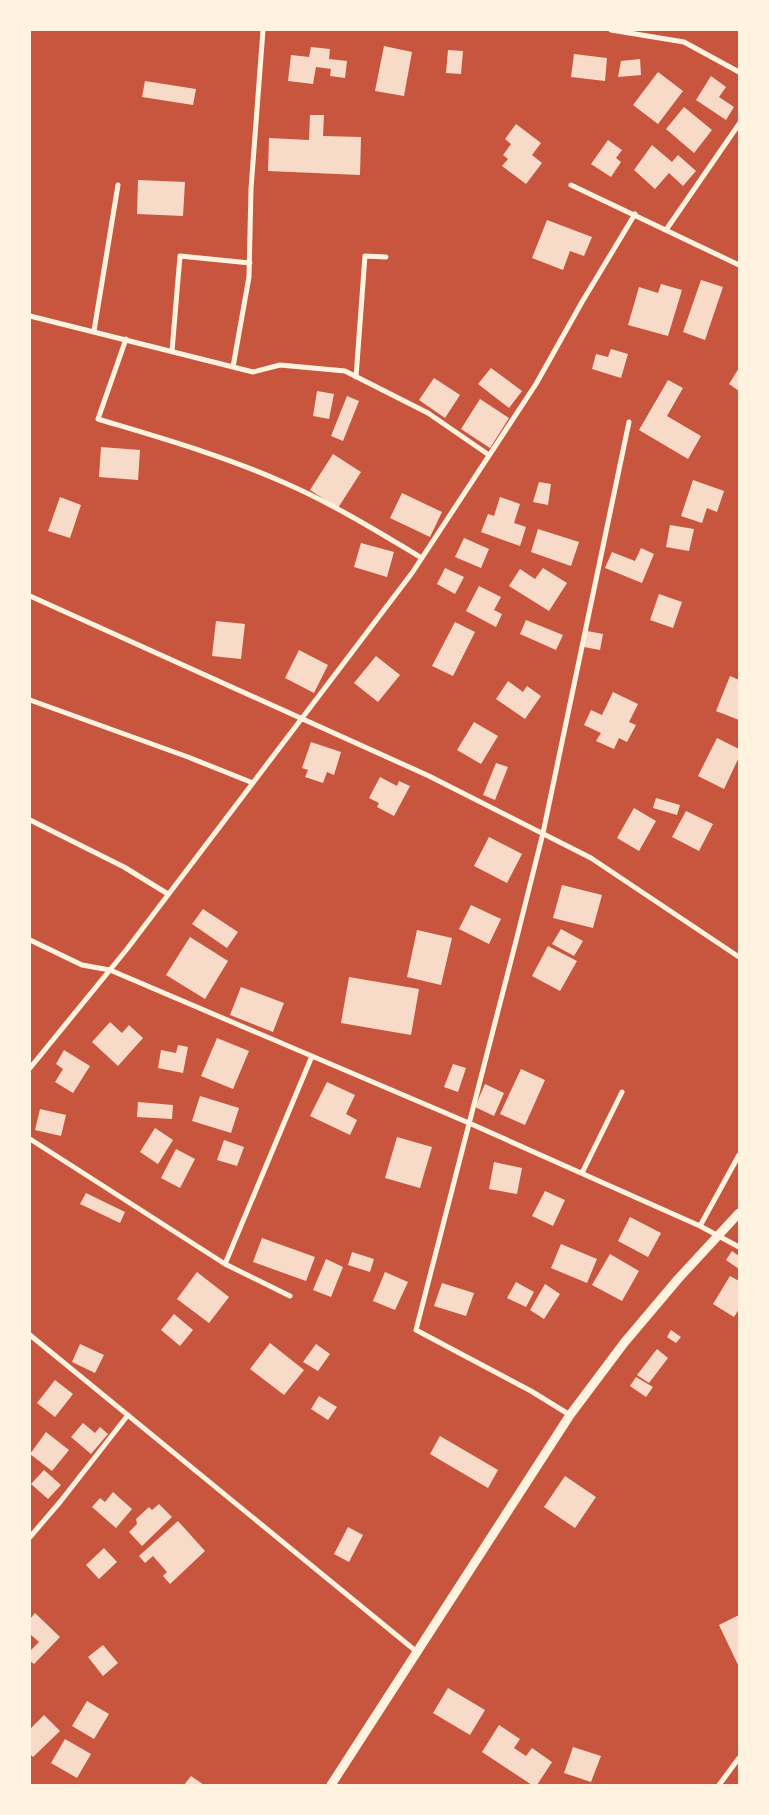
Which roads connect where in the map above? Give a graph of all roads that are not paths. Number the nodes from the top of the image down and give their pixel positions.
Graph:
1 (263, 30) edge
2 (611, 30) edge
3 (739, 72) edge
4 (739, 124) edge
5 (571, 185) dead end
6 (118, 186) dead end
7 (635, 214) junction
8 (666, 230) junction
9 (386, 257) dead end
10 (250, 263) junction
11 (739, 265) edge
12 (30, 316) edge
13 (94, 331) junction
14 (126, 339) junction
15 (172, 351) junction
16 (233, 367) junction
17 (356, 377) junction
18 (629, 422) dead end
19 (489, 455) junction
20 (422, 558) junction
21 (30, 596) edge
22 (30, 700) edge
23 (302, 718) junction
24 (253, 783) junction
25 (30, 820) edge
26 (543, 833) junction
27 (168, 894) junction
28 (30, 940) edge
29 (739, 957) edge
30 (110, 970) junction
31 (312, 1056) junction
32 (30, 1068) edge
33 (622, 1092) dead end
34 (468, 1123) junction
35 (30, 1139) edge
36 (739, 1156) edge
37 (582, 1173) junction
38 (739, 1213) edge
39 (700, 1226) junction
40 (718, 1235) junction
41 (739, 1247) edge
42 (225, 1264) junction
43 (290, 1296) dead end
44 (30, 1335) edge
45 (128, 1415) junction
46 (570, 1415) junction
47 (30, 1537) edge
48 (417, 1652) junction
49 (739, 1758) edge
50 (331, 1785) edge
51 (719, 1785) edge

1 - 10 street
2 - 3 street
4 - 8 street
5 - 7 street
6 - 13 street
7 - 8 street
7 - 19 street
8 - 11 street
9 - 17 street
10 - 15 street
10 - 16 street
12 - 13 street
13 - 14 street
14 - 15 street
14 - 20 street
15 - 16 street
16 - 17 street
17 - 19 street
18 - 26 street
19 - 20 street
20 - 23 street
21 - 23 street
22 - 24 street
23 - 24 street
23 - 26 street
24 - 27 street
25 - 27 street
26 - 29 street
26 - 34 street
27 - 30 street
28 - 30 street
30 - 31 street
30 - 32 street
31 - 34 street
31 - 42 street
33 - 37 street
34 - 37 street
34 - 46 street
35 - 42 street
36 - 39 street
37 - 39 street
38 - 40 street
39 - 40 street
40 - 41 street
40 - 46 street
42 - 43 street
44 - 45 street
45 - 47 street
45 - 48 street
46 - 48 street
48 - 50 street
49 - 51 street

